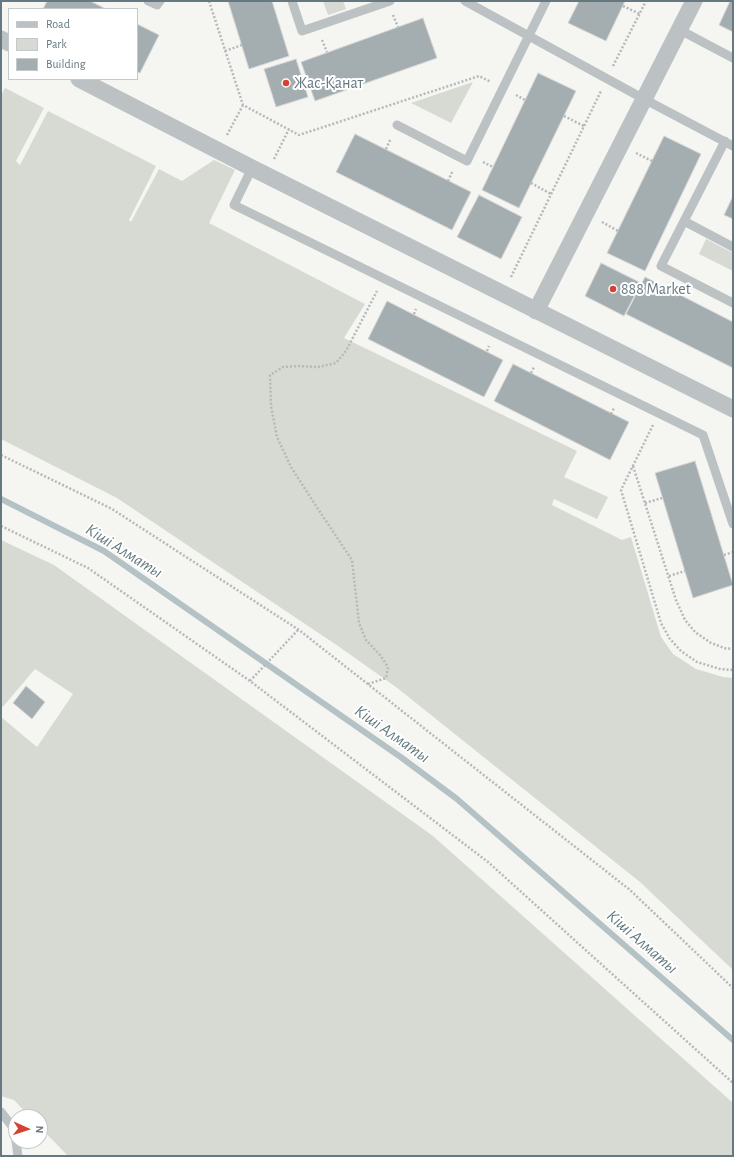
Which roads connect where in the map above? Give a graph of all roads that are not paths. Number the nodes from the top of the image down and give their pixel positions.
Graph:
1 (148, 1) edge
2 (160, 1) edge
3 (292, 1) edge
4 (390, 1) edge
5 (465, 1) edge
6 (546, 1) edge
7 (694, 1) edge
8 (680, 30) junction
9 (529, 36) junction
10 (733, 58) edge
11 (81, 80) edge
12 (644, 99) junction
13 (397, 124) dead end
14 (724, 141) junction
15 (733, 146) edge
16 (259, 172) junction
17 (684, 221) junction
18 (733, 247) edge
19 (733, 303) edge
20 (536, 311) junction
21 (733, 410) edge
22 (733, 524) edge
23 (1, 1112) edge
24 (8, 1122) edge

1 - 2 lane
3 - 4 lane
5 - 9 lane
6 - 9 lane
7 - 8 street
8 - 10 lane
8 - 12 street
9 - 12 lane
9 - 13 lane
11 - 16 street
12 - 14 lane
12 - 20 street
14 - 15 lane
14 - 17 lane
16 - 20 street
16 - 22 lane
17 - 18 lane
17 - 19 lane
20 - 21 street
23 - 24 lane

